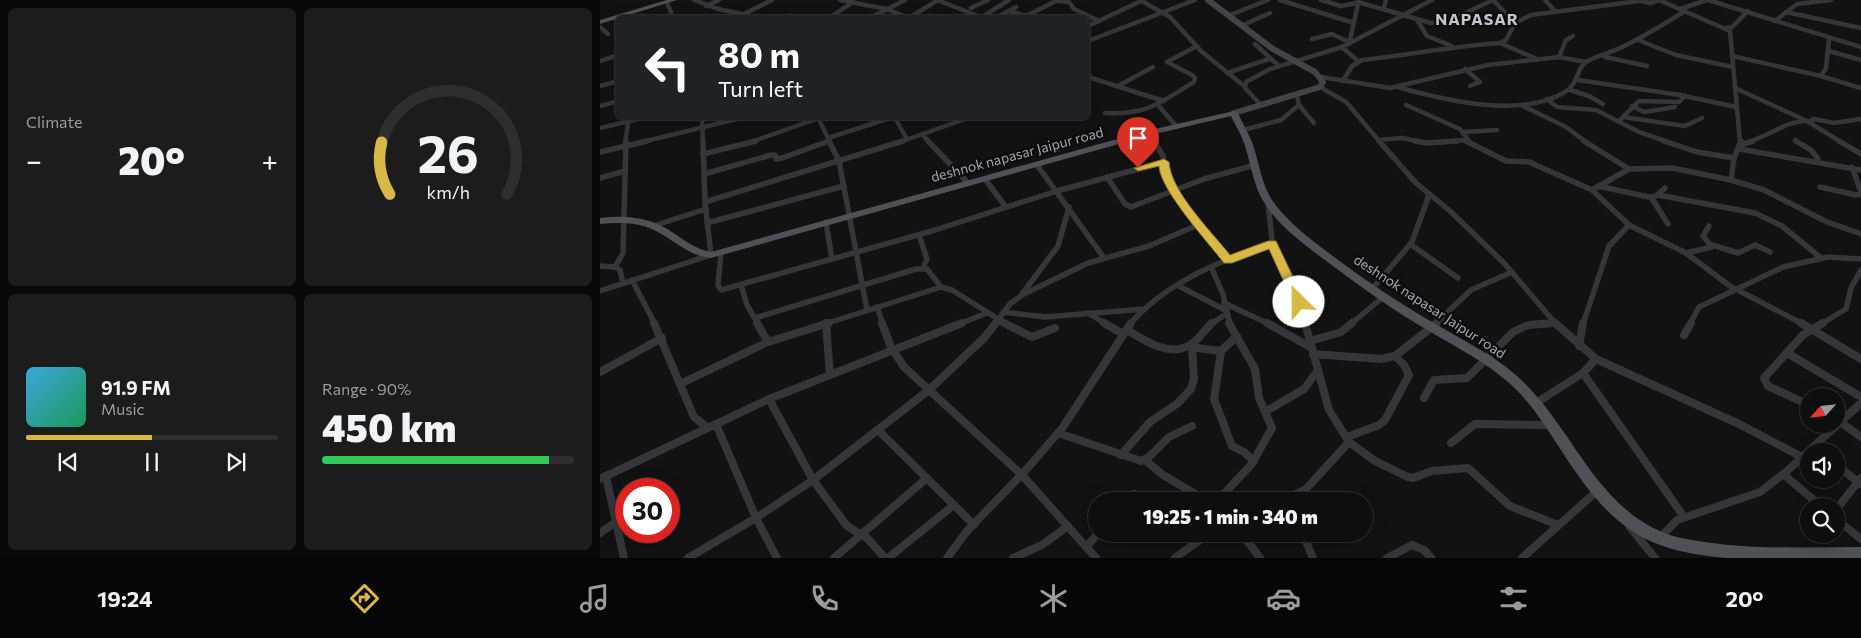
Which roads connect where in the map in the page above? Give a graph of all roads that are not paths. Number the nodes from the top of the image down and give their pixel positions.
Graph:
1 (694, 0) edge
2 (719, 0) edge
3 (772, 0) edge
4 (840, 0) edge
5 (905, 0) edge
6 (938, 0) edge
7 (988, 0) edge
8 (1009, 0) edge
9 (1043, 0) edge
10 (1195, 0) edge
11 (1268, 0) edge
12 (1280, 0) edge
13 (1321, 0) edge
14 (1386, 0) edge
15 (1432, 0) edge
16 (1493, 0) edge
17 (1545, 0) edge
18 (1638, 0) edge
19 (1659, 0) edge
20 (1707, 0) edge
21 (1832, 0) edge
22 (670, 1) edge
23 (855, 1) edge
24 (1055, 1) edge
25 (1140, 1) edge
26 (1212, 1) edge
27 (1358, 2) edge
28 (706, 6) junction
29 (971, 8) dead end
30 (1016, 8) dead end
31 (1384, 8) junction
32 (887, 9) junction
33 (1682, 10) junction
34 (1009, 11) junction
35 (1555, 11) junction
36 (1748, 11) junction
37 (1164, 12) junction
38 (1786, 12) junction
39 (1270, 14) dead end
40 (1404, 14) junction
41 (623, 15) edge
42 (672, 15) edge
43 (736, 15) edge
44 (741, 15) edge
45 (834, 15) edge
46 (876, 15) edge
47 (902, 15) edge
48 (914, 15) edge
49 (974, 15) edge
50 (983, 15) edge
51 (1002, 15) edge
52 (1023, 15) edge
53 (1028, 15) edge
54 (1086, 15) edge
55 (1230, 15) junction
56 (1090, 17) edge
57 (615, 18) edge
58 (1418, 20) junction
59 (1099, 21) junction
60 (1775, 21) junction
61 (600, 22) edge
62 (1354, 23) junction
63 (1515, 23) junction
64 (1090, 25) edge
65 (1244, 25) junction
66 (600, 27) edge
67 (1726, 28) junction
68 (1861, 28) edge
69 (608, 34) dead end
70 (1573, 36) dead end
71 (1312, 38) dead end
72 (1090, 39) edge
73 (1829, 39) junction
74 (1638, 40) junction
75 (1349, 43) junction
76 (1500, 43) junction
77 (1255, 44) dead end
78 (1197, 46) junction
79 (1452, 46) junction
80 (1342, 47) junction
81 (1861, 47) edge
82 (1829, 51) junction
83 (615, 56) edge
84 (1560, 56) junction
85 (1732, 56) junction
86 (1604, 57) junction
87 (1269, 59) junction
88 (1538, 60) junction
89 (1861, 60) edge
90 (600, 61) edge
91 (1358, 61) junction
92 (1294, 62) junction
93 (1585, 62) junction
94 (1279, 66) junction
95 (1647, 66) dead end
96 (1153, 67) dead end
97 (1733, 67) junction
98 (1465, 69) junction
99 (1227, 73) junction
100 (1821, 76) junction
101 (1321, 77) junction
102 (1090, 78) edge
103 (1578, 80) junction
104 (1343, 81) junction
105 (615, 82) edge
106 (600, 86) edge
107 (1118, 86) junction
108 (1244, 86) junction
109 (1470, 86) dead end
110 (1396, 87) junction
111 (1320, 88) junction
112 (1735, 88) junction
113 (1861, 88) edge
114 (1570, 90) junction
115 (1297, 96) junction
116 (1685, 96) junction
117 (1547, 99) junction
118 (1164, 101) junction
119 (615, 103) edge
120 (1157, 104) junction
121 (1604, 104) dead end
122 (1262, 105) junction
123 (1299, 105) junction
124 (1406, 105) dead end
125 (600, 106) edge
126 (1523, 106) junction
127 (1632, 106) junction
128 (1675, 107) dead end
129 (1736, 107) junction
130 (1105, 113) dead end
131 (1234, 113) junction
132 (1623, 117) junction
133 (1702, 118) dead end
134 (1861, 119) edge
135 (626, 120) edge
136 (629, 120) edge
137 (702, 120) edge
138 (732, 120) edge
139 (813, 120) edge
140 (819, 120) edge
141 (884, 120) edge
142 (896, 120) edge
143 (964, 120) edge
144 (1618, 122) junction
145 (1808, 122) junction
146 (1314, 123) dead end
147 (701, 127) junction
148 (1177, 127) junction
149 (600, 128) edge
150 (1243, 130) junction
151 (1497, 130) dead end
152 (1464, 132) junction
153 (1149, 133) junction
154 (922, 134) junction
155 (829, 139) junction
156 (907, 139) junction
157 (1378, 140) junction
158 (1795, 140) dead end
159 (1470, 142) junction
160 (625, 145) junction
161 (1740, 147) junction
162 (600, 152) edge
163 (703, 154) junction
164 (1861, 154) edge
165 (1734, 158) junction
166 (1818, 159) junction
167 (839, 161) junction
168 (1164, 162) junction
169 (1036, 165) junction
170 (1255, 165) junction
171 (1852, 167) junction
172 (1629, 169) junction
173 (1861, 170) edge
174 (625, 171) junction
175 (704, 174) junction
176 (1107, 177) junction
177 (600, 178) edge
178 (984, 179) junction
179 (1731, 180) junction
180 (968, 183) junction
181 (844, 186) junction
182 (1820, 186) dead end
183 (1595, 188) junction
184 (1666, 188) dead end
185 (1057, 191) junction
186 (1174, 191) junction
187 (1861, 193) edge
188 (1658, 194) junction
189 (1429, 195) junction
190 (1651, 197) junction
191 (1268, 200) junction
192 (706, 206) junction
193 (1004, 206) junction
194 (1069, 207) junction
195 (850, 216) junction
196 (623, 219) junction
197 (600, 221) edge
198 (826, 222) junction
199 (707, 223) junction
200 (1200, 224) junction
201 (1668, 224) dead end
202 (1629, 225) junction
203 (653, 226) junction
204 (1709, 226) dead end
205 (1861, 234) edge
206 (919, 235) junction
207 (1272, 244) junction
208 (1410, 244) junction
209 (1712, 244) junction
210 (721, 252) junction
211 (856, 252) junction
212 (1770, 252) dead end
213 (1686, 253) junction
214 (711, 255) junction
215 (1104, 258) junction
216 (1821, 258) junction
217 (832, 259) junction
218 (1861, 259) edge
219 (1228, 260) junction
220 (600, 266) edge
221 (615, 267) junction
222 (1211, 267) junction
223 (923, 268) junction
224 (1861, 270) edge
225 (1512, 272) junction
226 (1458, 278) dead end
227 (632, 280) junction
228 (623, 283) junction
229 (862, 285) junction
230 (741, 286) junction
231 (1179, 286) junction
232 (941, 287) junction
233 (1372, 288) junction
234 (600, 290) edge
235 (1737, 291) junction
236 (1022, 295) junction
237 (1383, 297) junction
238 (876, 307) junction
239 (1145, 309) junction
240 (1225, 309) junction
241 (867, 310) junction
242 (987, 313) junction
243 (1088, 313) junction
244 (1001, 315) junction
245 (755, 318) junction
246 (826, 323) junction
247 (1554, 323) junction
248 (1432, 327) junction
249 (1055, 328) dead end
250 (1812, 329) junction
251 (1125, 332) junction
252 (1684, 335) dead end
253 (1238, 336) junction
254 (662, 338) junction
255 (768, 342) junction
256 (1579, 346) junction
257 (1190, 347) junction
258 (1312, 348) junction
259 (893, 351) junction
260 (1221, 351) junction
261 (1788, 353) junction
262 (1395, 356) junction
263 (1486, 358) junction
264 (1596, 359) junction
265 (1861, 359) edge
266 (1318, 370) junction
267 (600, 372) edge
268 (1583, 373) junction
269 (830, 375) junction
270 (680, 384) junction
271 (929, 390) junction
272 (1861, 397) edge
273 (1424, 398) dead end
274 (769, 399) junction
275 (1800, 400) edge
276 (1536, 403) junction
277 (1861, 403) edge
278 (1265, 412) junction
279 (1845, 415) edge
280 (1551, 425) junction
281 (1845, 425) edge
282 (712, 426) junction
283 (1192, 426) dead end
284 (878, 430) junction
285 (1058, 433) junction
286 (1828, 433) edge
287 (1861, 436) edge
288 (1348, 439) junction
289 (1451, 443) dead end
290 (1821, 443) edge
291 (1121, 454) junction
292 (1800, 456) edge
293 (1800, 459) edge
294 (1145, 460) junction
295 (1254, 461) junction
296 (1845, 471) edge
297 (1783, 474) junction
298 (1022, 475) junction
299 (603, 477) edge
300 (926, 478) junction
301 (813, 480) junction
302 (1860, 481) edge
303 (1306, 489) junction
304 (1597, 491) junction
305 (1192, 492) edge
306 (1225, 492) edge
307 (1300, 492) edge
308 (1305, 492) edge
309 (1812, 498) edge
310 (1845, 499) edge
311 (954, 505) junction
312 (1618, 512) junction
313 (1684, 517) junction
314 (756, 518) junction
315 (615, 519) edge
316 (615, 523) edge
317 (974, 525) junction
318 (1558, 525) junction
319 (1068, 526) junction
320 (1845, 526) edge
321 (600, 533) edge
322 (862, 534) junction
323 (1660, 538) junction
324 (1861, 539) edge
325 (1091, 542) edge
326 (1197, 542) edge
327 (1248, 542) edge
328 (1305, 542) edge
329 (621, 543) edge
330 (1086, 547) junction
331 (1861, 554) edge
332 (1751, 556) edge
333 (1852, 556) edge
334 (1653, 557) edge
335 (624, 558) edge
336 (688, 558) edge
337 (777, 558) edge
338 (834, 558) edge
339 (886, 558) edge
340 (947, 558) edge
341 (1013, 558) edge
342 (1096, 558) edge
343 (1175, 558) edge
344 (1260, 558) edge
345 (1312, 558) edge
346 (1387, 558) edge
347 (1431, 558) edge
348 (1522, 558) edge

1 - 28 street
2 - 28 street
3 - 44 street
4 - 23 street
5 - 32 street
6 - 48 street
6 - 49 street
7 - 29 street
8 - 50 street
9 - 24 street
10 - 37 street
11 - 55 street
12 - 62 street
13 - 27 street
14 - 31 street
15 - 40 street
16 - 58 street
16 - 63 street
17 - 35 street
18 - 19 street
18 - 35 street
19 - 33 street
20 - 33 street
20 - 36 street
21 - 38 street
22 - 41 main road
22 - 42 street
23 - 32 street
23 - 45 street
24 - 53 street
24 - 54 street
25 - 37 street
25 - 59 street
26 - 55 main road
27 - 31 street
27 - 62 street
28 - 43 street
30 - 34 street
31 - 40 street
32 - 46 street
32 - 47 street
33 - 67 street
33 - 74 street
34 - 51 street
34 - 52 street
35 - 63 street
36 - 60 street
36 - 67 street
37 - 72 street
37 - 78 street
38 - 60 street
38 - 68 street
39 - 65 street
40 - 58 street
40 - 75 street
55 - 65 main road
56 - 59 street
57 - 61 main road
58 - 79 street
59 - 64 street
60 - 73 street
62 - 75 street
63 - 76 street
65 - 92 main road
66 - 69 street
67 - 85 street
70 - 84 street
71 - 75 street
73 - 81 street
73 - 82 street
74 - 86 street
74 - 97 street
75 - 80 street
76 - 79 street
76 - 88 street
77 - 87 street
78 - 99 street
78 - 118 street
79 - 91 street
80 - 91 street
80 - 92 street
82 - 89 street
82 - 100 street
83 - 90 street
84 - 88 street
84 - 93 street
85 - 97 street
85 - 100 street
86 - 93 street
86 - 95 street
87 - 94 street
87 - 99 street
88 - 98 street
91 - 104 street
92 - 94 street
92 - 101 main road
93 - 103 street
94 - 108 street
96 - 107 street
97 - 112 street
98 - 109 street
98 - 110 street
99 - 108 street
100 - 113 street
101 - 104 street
101 - 111 main road
102 - 107 street
103 - 114 street
103 - 116 street
104 - 110 street
105 - 106 street
107 - 118 street
108 - 122 street
110 - 126 street
111 - 115 main road
111 - 157 street
112 - 129 street
112 - 145 street
114 - 117 street
114 - 121 street
115 - 122 main road
115 - 123 street
116 - 127 street
116 - 129 street
117 - 126 street
117 - 144 street
118 - 120 street
119 - 125 street
120 - 130 street
120 - 148 street
122 - 131 main road
123 - 146 street
123 - 150 street
124 - 152 street
126 - 172 street
127 - 128 street
127 - 132 street
129 - 161 street
131 - 148 main road, deshnok napasar Jaipur road
131 - 150 main road, deshnok napasar Jaipur road
132 - 133 street
132 - 144 street
134 - 145 street
135 - 149 street
136 - 160 street
137 - 147 street
138 - 147 street
139 - 163 street
140 - 155 street
141 - 155 street
142 - 156 street
143 - 154 street
144 - 165 street
145 - 161 street
145 - 164 street
147 - 160 street
147 - 163 street
148 - 153 main road, deshnok napasar Jaipur road
150 - 170 main road, deshnok napasar Jaipur road
151 - 152 street
152 - 159 street
153 - 168 street
153 - 169 main road, deshnok napasar Jaipur road
154 - 156 street
154 - 180 street
155 - 167 street
155 - 175 street
156 - 167 street
157 - 159 street
157 - 189 street
158 - 166 street
159 - 183 street
160 - 162 street
160 - 174 street
161 - 165 street
161 - 166 street
163 - 175 street
165 - 179 street
166 - 171 street
167 - 181 street
167 - 192 street
168 - 176 street
168 - 186 street
169 - 178 main road, deshnok napasar Jaipur road
169 - 185 street
170 - 186 street
170 - 191 main road, deshnok napasar Jaipur road
171 - 173 street
171 - 187 street
172 - 179 street
172 - 183 street
174 - 177 street
174 - 196 street
175 - 192 street
176 - 185 street
176 - 186 street
178 - 180 main road, deshnok napasar Jaipur road
178 - 193 street
179 - 205 street
180 - 195 main road, deshnok napasar Jaipur road
181 - 195 street
181 - 199 street
182 - 187 street
183 - 190 street
183 - 202 street
184 - 188 street
185 - 193 street
185 - 194 street
186 - 200 street
188 - 190 street
188 - 216 street
189 - 208 street
189 - 225 street
190 - 201 street
191 - 207 street
191 - 233 main road, deshnok napasar Jaipur road
192 - 199 street
192 - 203 street
193 - 206 street
194 - 215 street
194 - 236 street
195 - 198 main road, deshnok napasar Jaipur road
195 - 211 street
196 - 197 main road
196 - 203 main road
196 - 221 street
198 - 210 main road, deshnok napasar Jaipur road
198 - 217 street
199 - 214 street
200 - 215 street
200 - 219 street
202 - 213 street
202 - 256 street
203 - 214 main road
204 - 209 street
206 - 211 street
206 - 223 street
207 - 219 street
207 - 258 street
208 - 226 street
208 - 233 street
209 - 212 street
209 - 213 street
210 - 214 main road, deshnok napasar Jaipur road
210 - 230 street
211 - 217 street
211 - 229 street
213 - 235 street
214 - 227 street
215 - 236 street
216 - 218 street
216 - 235 street
217 - 230 street
219 - 222 street
220 - 221 street
221 - 228 street
222 - 231 street
222 - 240 street
223 - 229 street
223 - 232 street
224 - 250 street
225 - 247 street
225 - 248 street
227 - 228 street
227 - 254 street
228 - 234 street
229 - 241 street
229 - 245 street
230 - 245 street
231 - 239 street
231 - 240 street
232 - 238 street
232 - 242 street
233 - 237 main road, deshnok napasar Jaipur road
235 - 250 street
235 - 252 street
236 - 244 street
237 - 248 main road, deshnok napasar Jaipur road
237 - 258 street
238 - 241 street
238 - 259 street
239 - 243 street
239 - 251 street
240 - 253 street
240 - 257 street
240 - 258 street
241 - 246 street
242 - 244 street
242 - 259 street
243 - 244 street
243 - 251 street
244 - 249 street
244 - 271 street
245 - 255 street
246 - 255 street
246 - 269 street
247 - 256 street
247 - 263 street
248 - 262 street
248 - 263 main road, deshnok napasar Jaipur road
250 - 261 street
250 - 265 street
251 - 257 street
251 - 285 street
253 - 260 street
253 - 278 street
254 - 267 street
254 - 270 street
255 - 270 street
256 - 264 street
257 - 260 street
257 - 291 street
258 - 262 street
258 - 266 street
259 - 269 street
259 - 271 street
260 - 295 street
261 - 272 street
261 - 275 street
262 - 288 street
263 - 273 street
263 - 276 main road, deshnok napasar Jaipur road
264 - 268 street
264 - 292 street
266 - 278 street
266 - 288 street
268 - 276 street
268 - 313 street
269 - 274 street
270 - 282 street
271 - 284 street
271 - 298 street
274 - 282 street
274 - 301 street
276 - 280 main road, deshnok napasar Jaipur road
277 - 279 street
278 - 295 street
280 - 289 street
280 - 304 main road, deshnok napasar Jaipur road
281 - 287 street
282 - 299 street
282 - 314 street
283 - 294 street
284 - 300 street
284 - 301 street
285 - 291 street
285 - 298 street
286 - 290 street
288 - 303 street
288 - 318 street
291 - 294 street
293 - 297 street
294 - 305 street
295 - 306 street
296 - 302 street
297 - 309 street
297 - 313 street
298 - 317 street
298 - 319 street
299 - 315 street
300 - 311 street
300 - 322 street
301 - 314 street
301 - 322 street
302 - 310 street
303 - 307 street
303 - 308 street
304 - 312 main road, deshnok napasar Jaipur road
304 - 318 street
311 - 317 street
311 - 339 street
312 - 323 main road, deshnok napasar Jaipur road
312 - 334 street
313 - 323 street
314 - 336 street
314 - 337 street
316 - 321 street
317 - 340 street
318 - 348 street
319 - 330 street
319 - 341 street
320 - 324 street
322 - 338 street
322 - 339 street
323 - 332 main road, deshnok napasar Jaipur road
325 - 330 street
326 - 343 street
327 - 344 street
328 - 345 street
329 - 335 street
330 - 342 street
331 - 333 main road, deshnok napasar Jaipur road
332 - 333 main road, deshnok napasar Jaipur road
346 - 347 street

